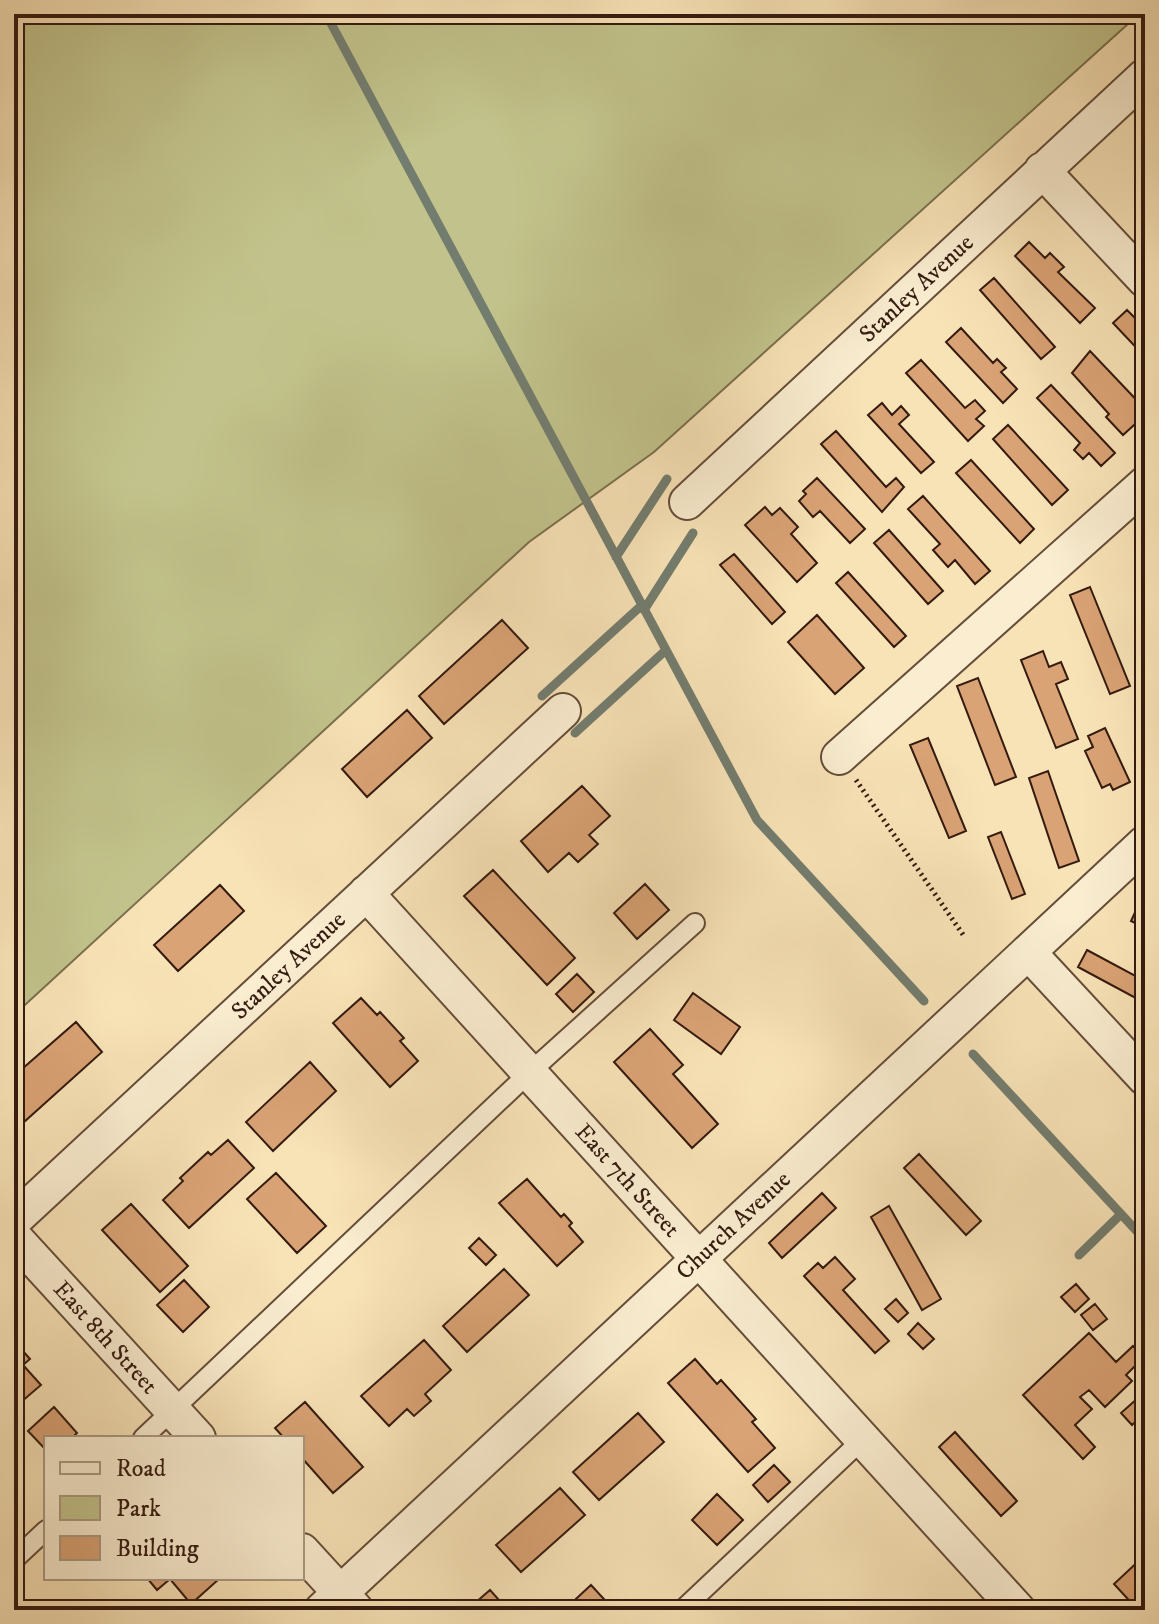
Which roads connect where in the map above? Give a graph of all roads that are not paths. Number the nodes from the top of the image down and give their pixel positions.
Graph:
1 (1145, 76) edge
2 (1042, 170) junction
3 (1145, 280) edge
4 (1145, 484) edge
5 (687, 502) dead end
6 (563, 711) dead end
7 (839, 757) road end
8 (1145, 843) edge
9 (366, 893) junction
10 (695, 923) dead end
11 (1028, 952) junction
12 (530, 1072) junction
13 (1145, 1078) edge
14 (14, 1220) edge
15 (14, 1237) edge
16 (699, 1256) junction
17 (173, 1410) junction
18 (145, 1436) edge
19 (196, 1436) edge
20 (864, 1438) junction
21 (44, 1532) edge
22 (304, 1554) edge
23 (14, 1560) edge
24 (340, 1604) edge
25 (682, 1610) edge
26 (1018, 1610) edge

1 - 2 street, Stanley Avenue
2 - 3 street
2 - 5 street, Stanley Avenue
4 - 7 street
6 - 9 street, Stanley Avenue
8 - 11 street, Church Avenue
9 - 12 street, East 7th Street
9 - 14 street, Stanley Avenue
10 - 12 lane
11 - 13 street
11 - 16 street, Church Avenue
12 - 16 street, East 7th Street
12 - 17 lane
15 - 17 street, East 8th Street
16 - 20 street, East 7th Street
16 - 24 street, Church Avenue
17 - 18 lane
17 - 19 street, East 8th Street
20 - 25 lane
20 - 26 street, East 7th Street
21 - 23 lane
22 - 24 street

